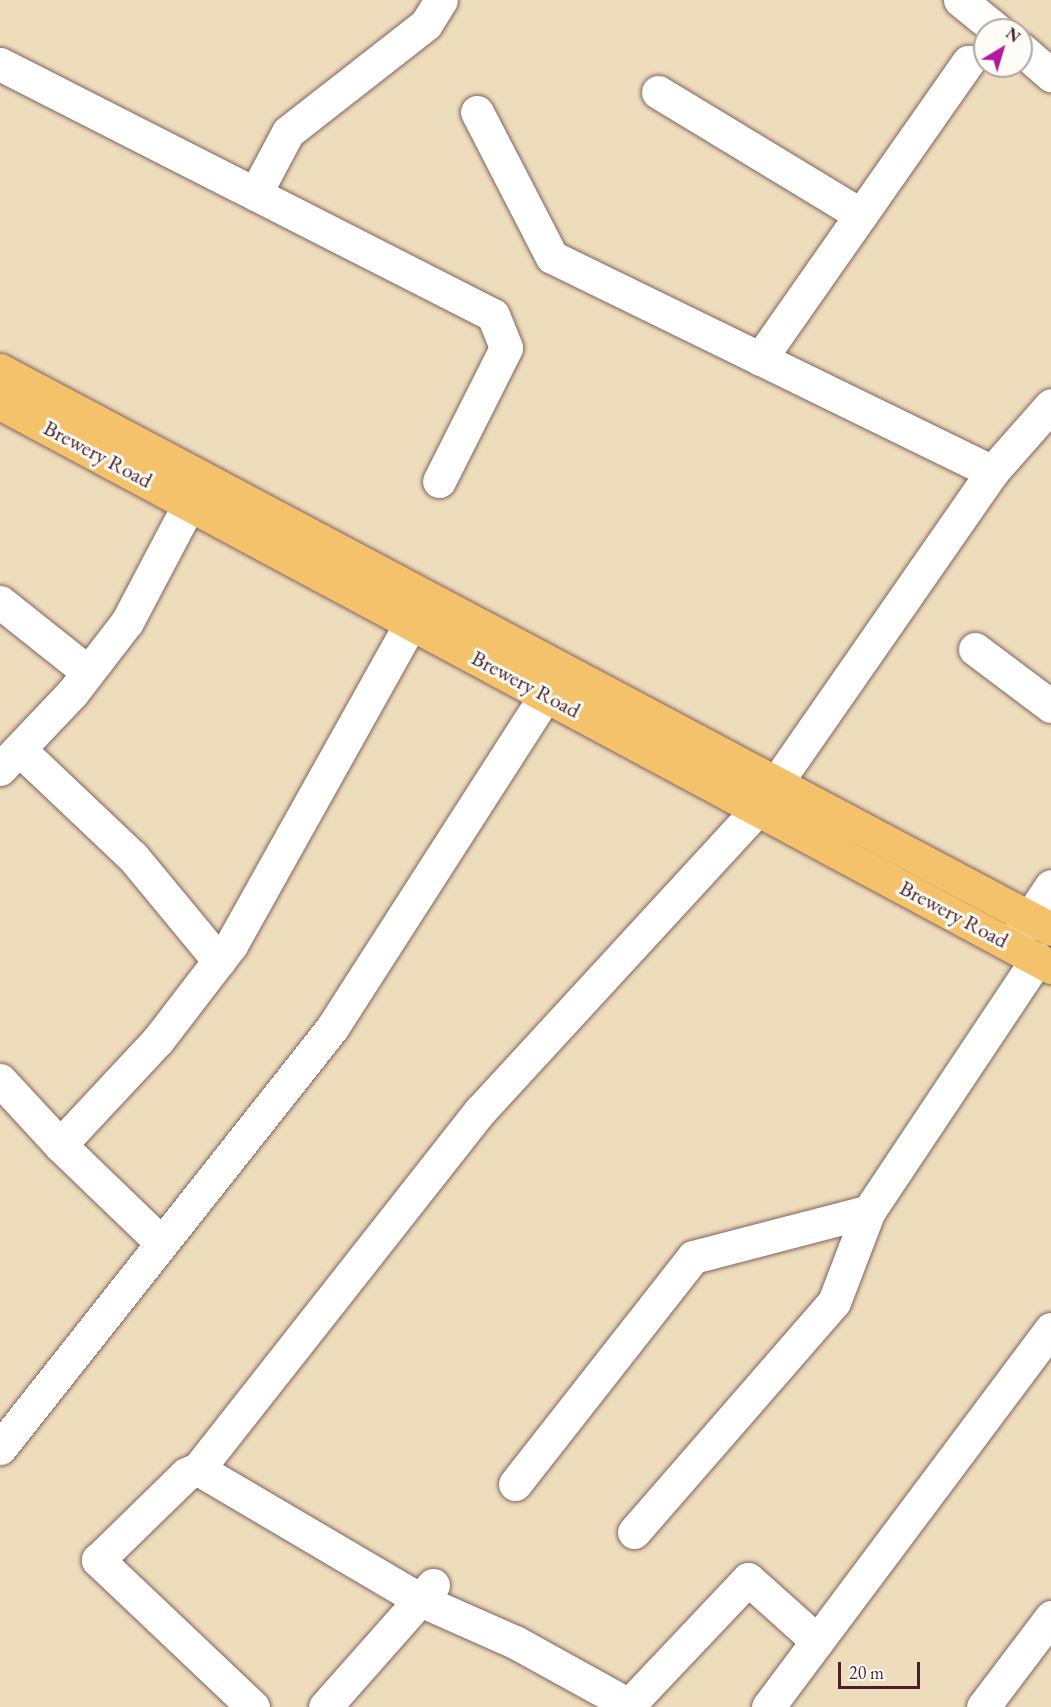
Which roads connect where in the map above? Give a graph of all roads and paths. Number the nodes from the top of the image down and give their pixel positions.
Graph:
1 (441, 0) edge
2 (1033, 59) edge
3 (968, 62) dead end
4 (0, 64) edge
5 (1051, 75) edge
6 (658, 92) dead end
7 (477, 112) dead end
8 (255, 194) junction
9 (861, 215) junction
10 (760, 358) junction
11 (0, 370) edge
12 (0, 403) edge
13 (1051, 405) edge
14 (992, 472) junction
15 (439, 481) dead end
16 (198, 491) junction
17 (0, 602) edge
18 (420, 610) junction
19 (975, 648) dead end
20 (88, 672) junction
21 (553, 681) junction
22 (1051, 706) edge
23 (10, 759) edge
24 (767, 796) junction
25 (1051, 886) edge
26 (1042, 924) edge
27 (1033, 957) edge
28 (219, 961) junction
29 (0, 1080) edge
30 (60, 1145) junction
31 (869, 1210) junction
32 (162, 1243) junction
33 (1051, 1329) edge
34 (0, 1448) edge
35 (198, 1469) junction
36 (515, 1484) dead end
37 (634, 1532) dead end
38 (428, 1592) junction
39 (1051, 1617) edge
40 (817, 1641) junction
41 (628, 1706) edge
42 (253, 1707) edge
43 (325, 1707) edge
44 (768, 1707) edge
45 (983, 1707) edge

1 - 8 street
2 - 5 street
3 - 9 street
4 - 8 street
6 - 9 street
7 - 10 street
8 - 15 street
9 - 10 street
10 - 14 street
11 - 16 main road, Brewery Road
12 - 16 main road, Brewery Road
13 - 14 street
14 - 24 street
16 - 18 main road, Brewery Road
16 - 20 street
17 - 20 street
18 - 21 main road, Brewery Road
18 - 28 street
19 - 22 street
20 - 23 street
21 - 24 main road, Brewery Road
21 - 32 street
23 - 28 street
24 - 26 main road, Brewery Road
24 - 27 main road, Brewery Road
24 - 35 street
25 - 26 street
26 - 27 street
27 - 31 street
28 - 30 street
29 - 30 street
30 - 32 street
31 - 36 street
31 - 37 street
32 - 34 street
33 - 40 street
35 - 38 street
35 - 42 street
38 - 41 street
38 - 43 street
39 - 45 street
40 - 41 street
40 - 44 street

